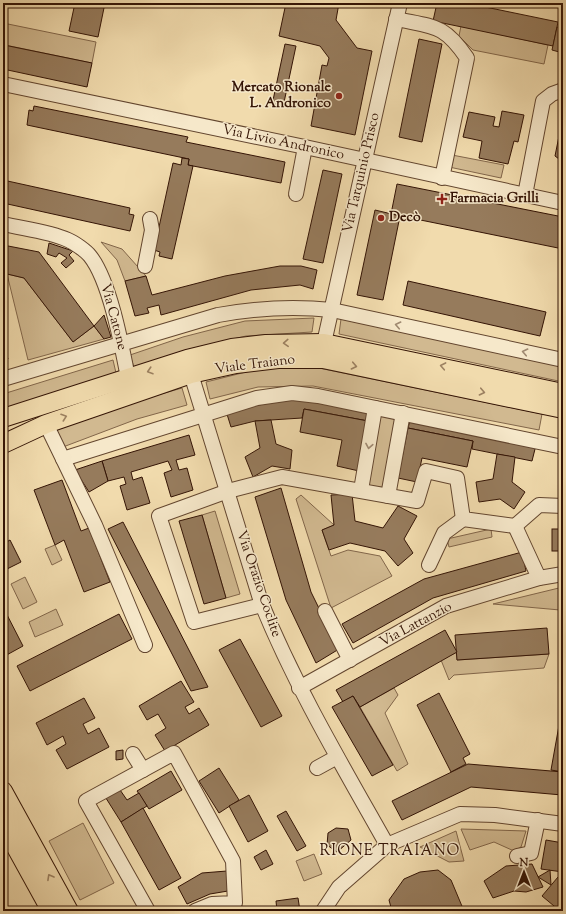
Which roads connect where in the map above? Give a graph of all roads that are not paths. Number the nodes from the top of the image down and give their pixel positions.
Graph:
1 (400, 3) edge
2 (396, 19) junction
3 (3, 84) edge
4 (563, 90) edge
5 (305, 147) junction
6 (366, 161) junction
7 (442, 178) junction
8 (296, 194) dead end
9 (525, 195) junction
10 (563, 204) edge
11 (150, 220) dead end
12 (3, 224) edge
13 (145, 266) dead end
14 (332, 310) junction
15 (121, 343) junction
16 (324, 351) junction
17 (563, 360) edge
18 (189, 367) junction
19 (3, 379) edge
20 (129, 386) junction
21 (563, 393) edge
22 (375, 408) junction
23 (563, 409) edge
24 (403, 413) junction
25 (204, 414) junction
26 (3, 418) edge
27 (46, 424) junction
28 (3, 444) edge
29 (563, 447) edge
30 (63, 459) junction
31 (361, 490) junction
32 (228, 491) junction
33 (388, 496) junction
34 (563, 506) edge
35 (463, 519) junction
36 (515, 526) junction
37 (429, 565) dead end
38 (563, 574) edge
39 (539, 578) junction
40 (262, 605) junction
41 (325, 611) dead end
42 (145, 645) dead end
43 (350, 660) junction
44 (300, 688) junction
45 (133, 754) dead end
46 (337, 757) junction
47 (317, 768) dead end
48 (143, 770) junction
49 (3, 791) edge
50 (538, 820) junction
51 (3, 824) edge
52 (563, 824) edge
53 (386, 845) junction
54 (517, 856) dead end
55 (51, 911) edge
56 (69, 911) edge
57 (148, 911) edge
58 (195, 911) edge
59 (323, 911) edge

1 - 2 street, Via Tarquinio Prisco
2 - 6 street, Via Tarquinio Prisco
2 - 7 street
3 - 5 street, Via Livio Andronico
4 - 9 street
5 - 6 street, Via Livio Andronico
5 - 8 street
6 - 7 street, Via Livio Andronico
6 - 14 street, Via Tarquinio Prisco
7 - 9 street, Via Livio Andronico
9 - 10 street, Via Livio Andronico
11 - 13 street
12 - 15 street, Via Catone
14 - 15 street
14 - 16 street, Via Tarquinio Prisco
17 -> 14 street
15 - 19 street
15 - 20 street, Via Catone
16 - 18 main road, Viale Traiano
21 -> 16 main road, Viale Traiano
16 -> 23 main road, Viale Traiano
18 - 20 main road, Viale Traiano
18 - 25 street, Via Orazio Coclite
20 - 26 main road, Viale Traiano
27 -> 20 main road, Viale Traiano
22 - 24 street
22 - 25 street
22 -> 31 street
24 - 29 street
24 - 33 street
25 - 30 street
25 - 32 street, Via Orazio Coclite
27 - 28 main road, Viale Traiano
27 - 30 street
30 - 42 street
31 - 32 street
31 - 33 street
32 - 40 street, Via Orazio Coclite
32 - 40 street
33 - 35 street
34 - 36 street
35 - 36 street
35 - 37 street
36 - 39 street
38 - 39 street, Via Lattanzio
39 - 43 street, Via Lattanzio
40 - 44 street, Via Orazio Coclite
41 - 43 street
43 - 44 street, Via Lattanzio
44 - 46 street, Via Orazio Coclite
45 - 48 street
46 - 47 street
46 - 53 street, Via Orazio Coclite
48 - 57 street
48 - 58 street
56 -> 49 main road
50 - 52 street
50 - 53 street
50 - 54 street
51 - 55 main road
53 - 59 street

